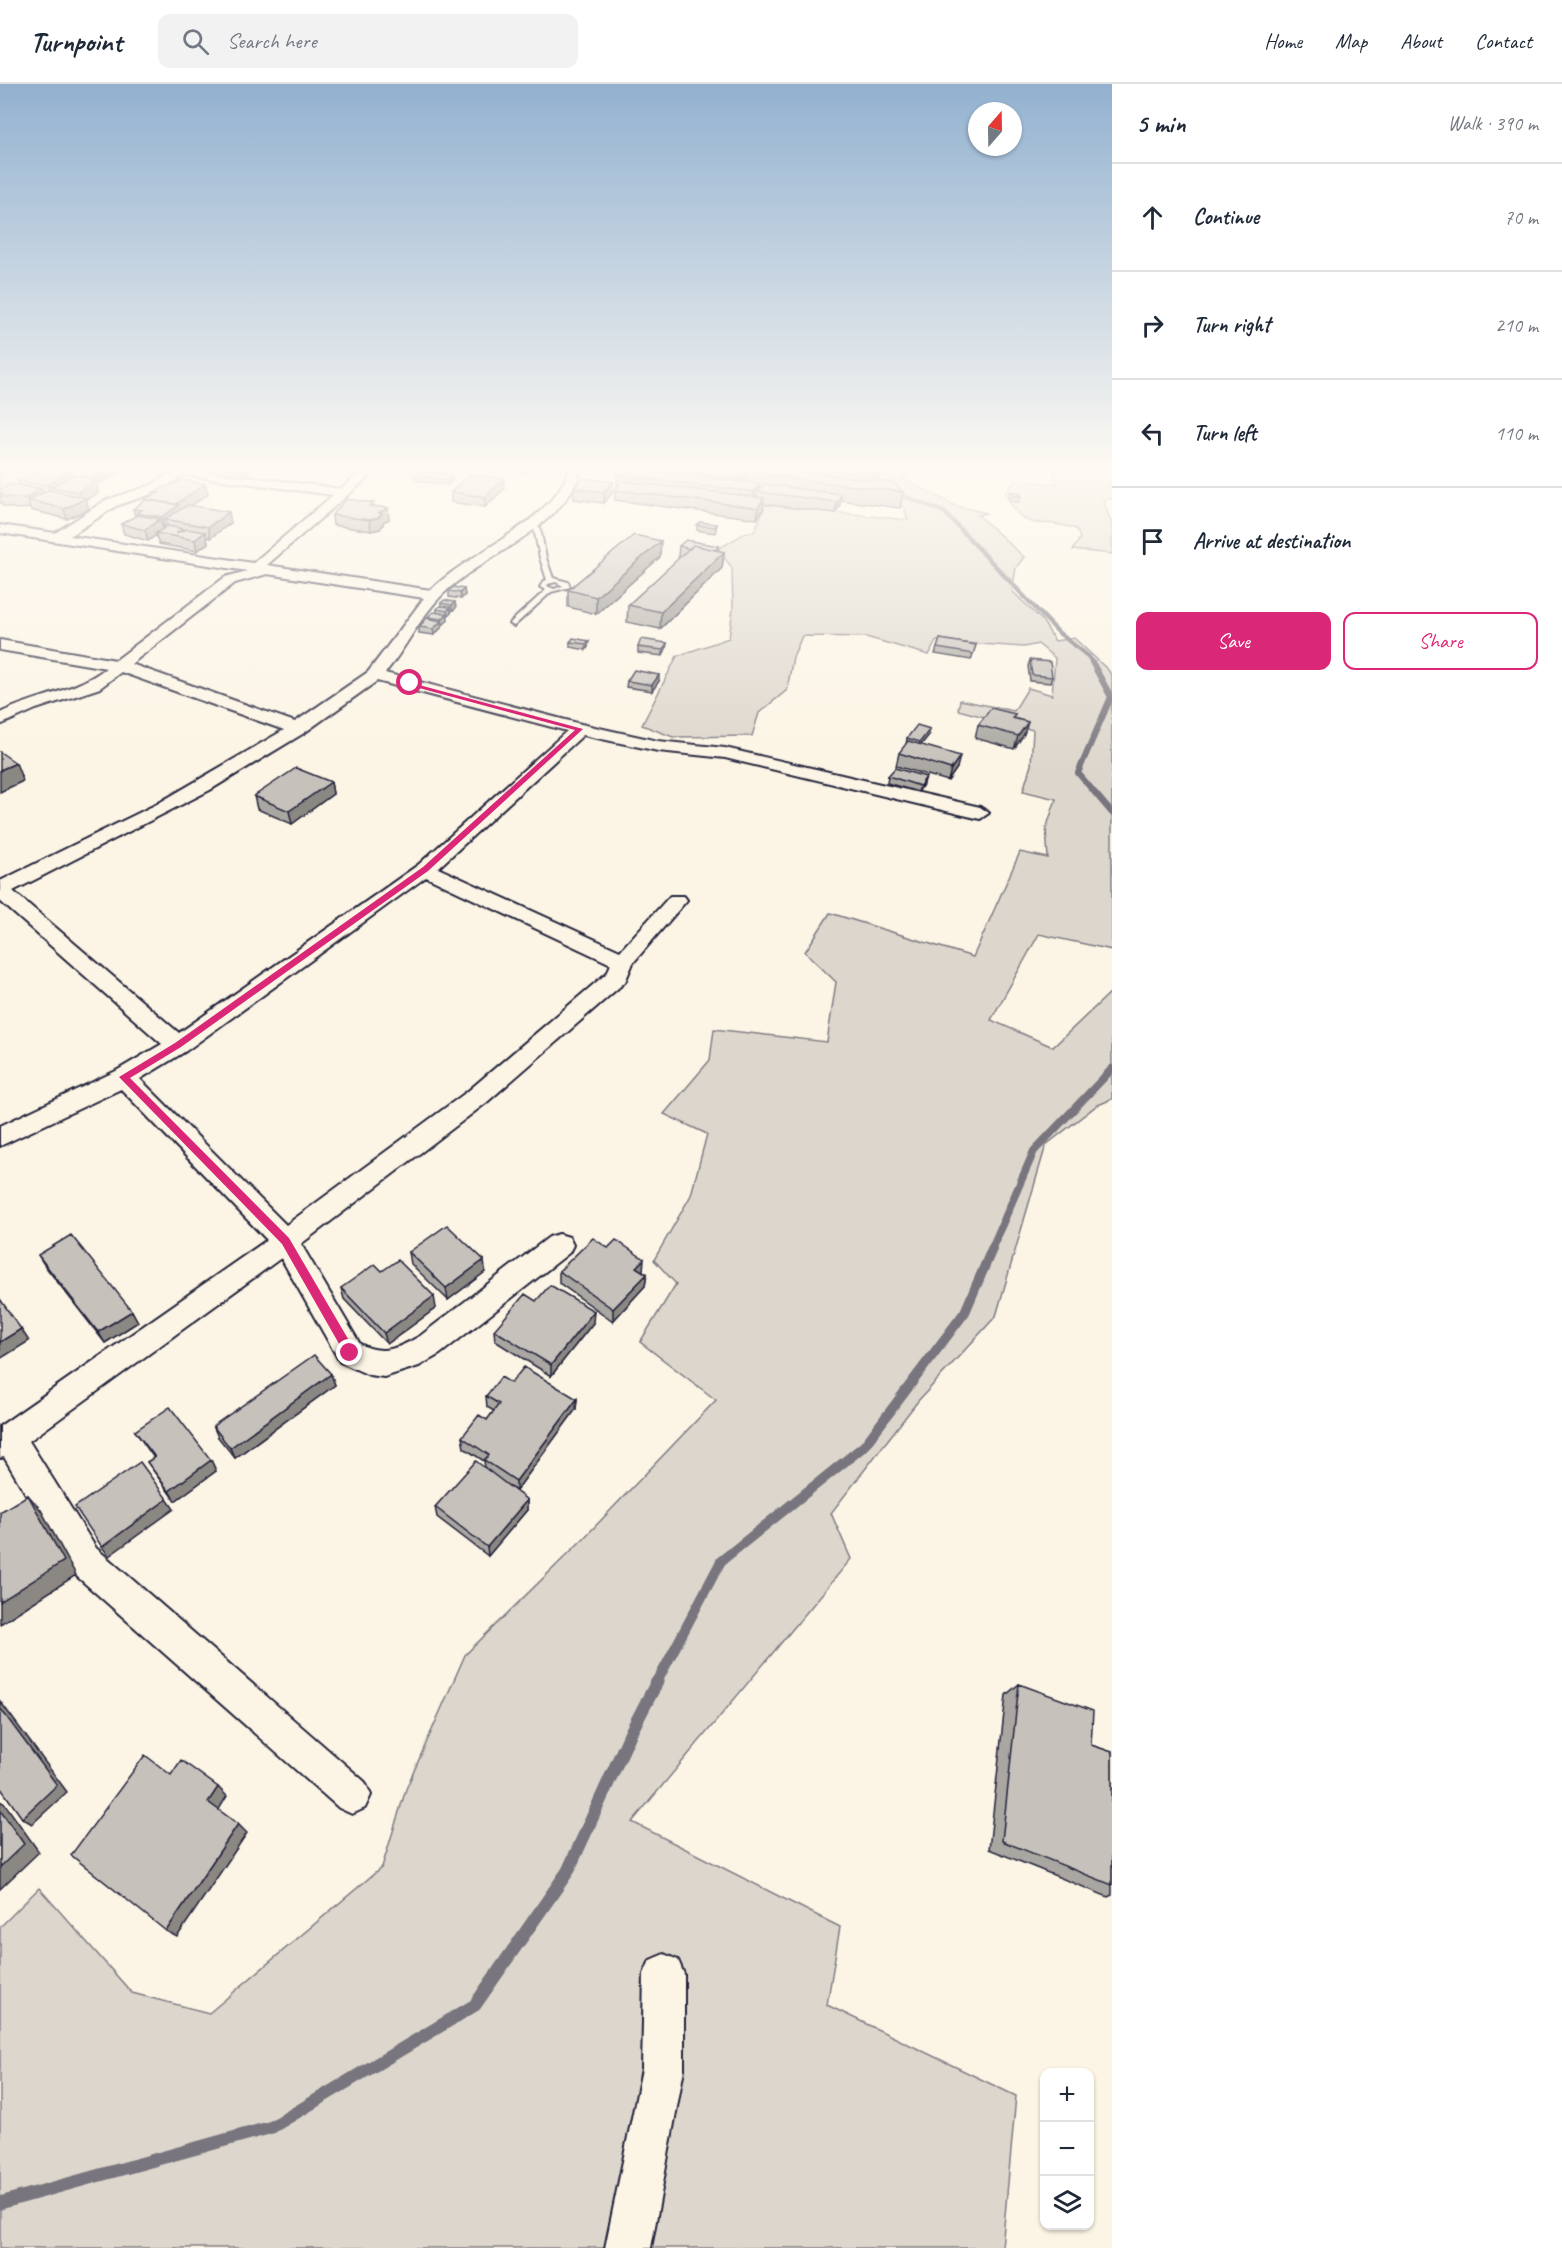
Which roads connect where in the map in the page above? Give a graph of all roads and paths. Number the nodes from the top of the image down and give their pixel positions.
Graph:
1 (225, 568) edge
2 (254, 568) edge
3 (466, 568) edge
4 (546, 568) edge
5 (260, 569) junction
6 (230, 580) junction
7 (551, 581) junction
8 (549, 591) junction
9 (434, 595) junction
10 (514, 624) dead end
11 (0, 645) edge
12 (120, 666) junction
13 (374, 675) junction
14 (0, 720) edge
15 (298, 729) junction
16 (579, 729) junction
17 (980, 813) dead end
18 (425, 869) junction
19 (0, 889) edge
20 (676, 900) dead end
21 (623, 961) junction
22 (178, 1045) junction
23 (123, 1077) junction
24 (0, 1137) edge
25 (285, 1241) junction
26 (559, 1245) dead end
27 (5, 1441) edge
28 (352, 1796) dead end
29 (664, 1974) dead end
30 (628, 2248) edge

1 - 6 street
2 - 5 street
3 - 9 street
4 - 7 lane
5 - 6 street
5 - 9 street
6 - 12 street
7 - 8 lane
7 - 8 lane
8 - 10 lane
9 - 13 street
11 - 12 street
12 - 14 street
12 - 15 street
13 - 15 street
13 - 16 street
15 - 19 street
16 - 17 street
16 - 18 street
18 - 21 street
18 - 22 street
19 - 22 street
20 - 21 street
21 - 25 street
22 - 23 street
23 - 24 street
23 - 25 street
25 - 26 street
25 - 27 street
27 - 28 street
29 - 30 street

